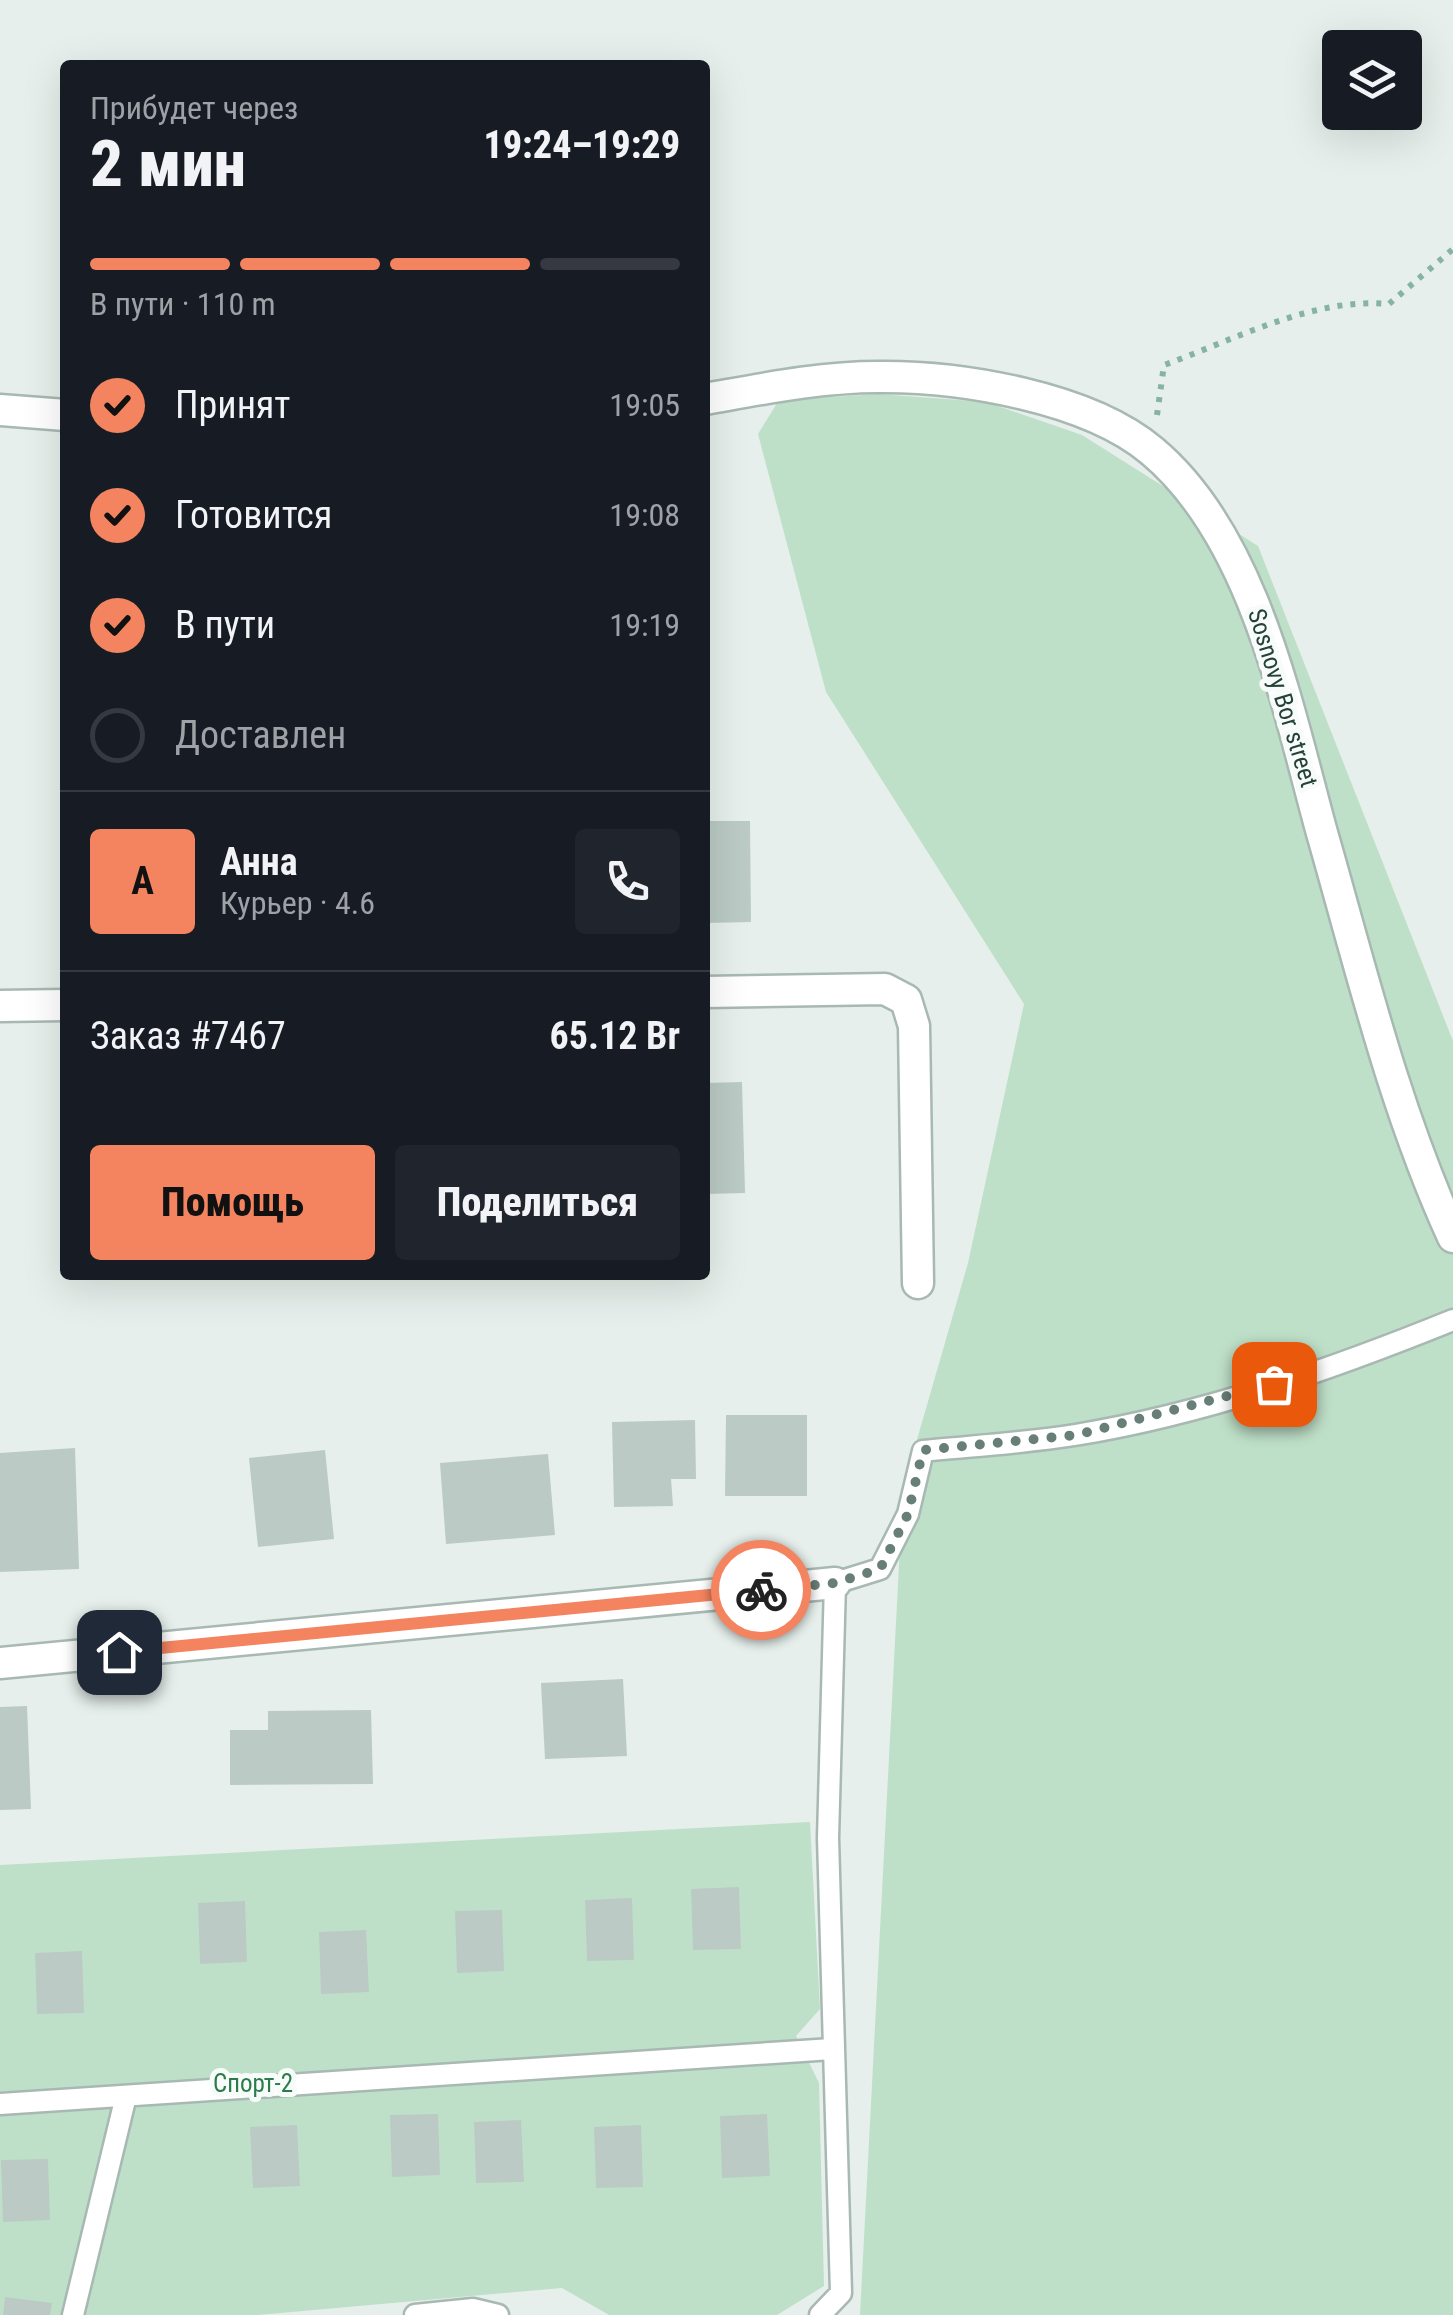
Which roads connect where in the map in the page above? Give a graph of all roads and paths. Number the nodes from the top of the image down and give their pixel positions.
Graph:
1 (1453, 249) edge
2 (710, 398) edge
3 (3, 414) edge
4 (60, 415) edge
5 (1152, 451) junction
6 (710, 992) edge
7 (60, 1005) edge
8 (0, 1006) edge
9 (1453, 1237) edge
10 (918, 1283) dead end
11 (1453, 1320) edge
12 (835, 1583) junction
13 (0, 1663) edge
14 (832, 2049) junction
15 (126, 2096) junction
16 (0, 2104) edge
17 (73, 2315) edge
18 (416, 2315) edge
19 (498, 2315) edge
20 (820, 2315) edge

1 - 5 path
2 - 5 street, Sosnovy Bor street
3 - 4 street
5 - 9 street, Sosnovy Bor street
6 - 10 street
7 - 8 street
11 - 12 lane
12 - 13 street
12 - 14 lane
14 - 15 lane
14 - 20 lane
15 - 16 lane
15 - 17 lane
18 - 19 lane

